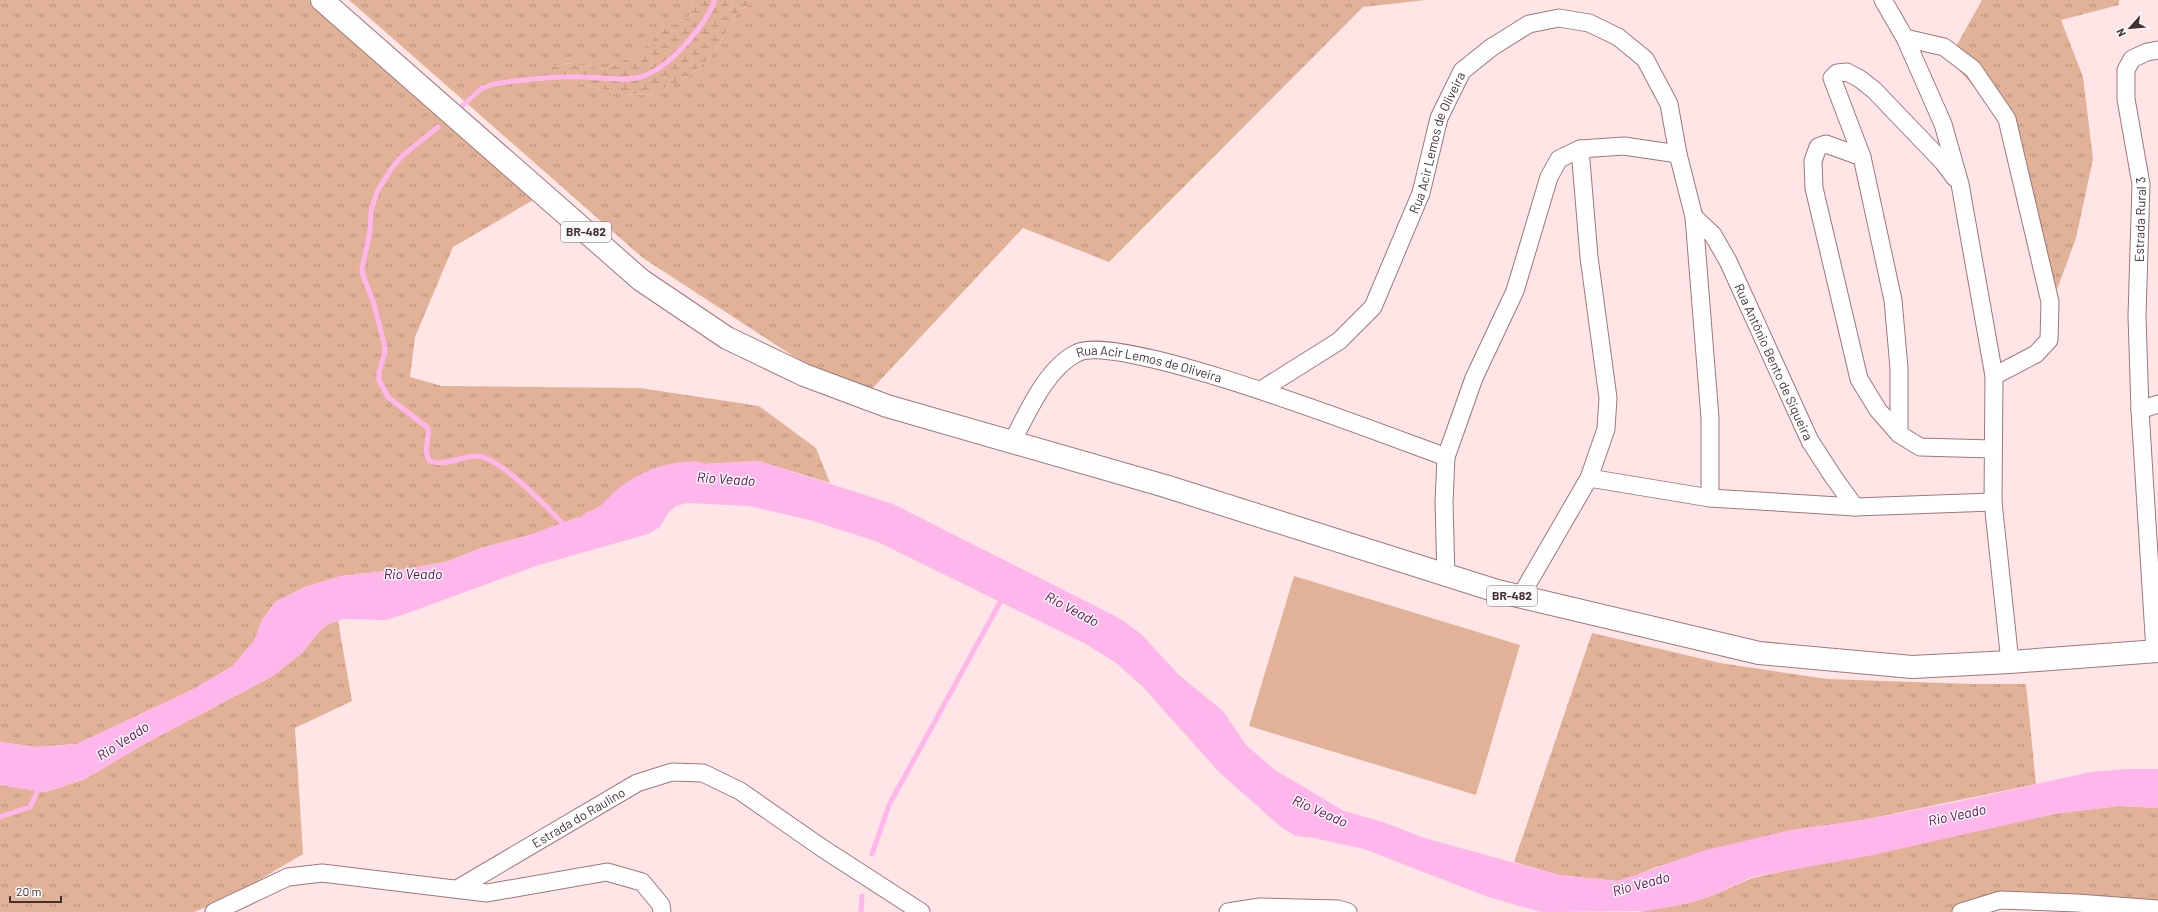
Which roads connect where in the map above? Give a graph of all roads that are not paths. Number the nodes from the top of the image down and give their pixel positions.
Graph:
1 (322, 0) edge
2 (1883, 0) edge
3 (1905, 38) junction
4 (2158, 50) edge
5 (1580, 149) junction
6 (1678, 154) junction
7 (1862, 157) junction
8 (1960, 184) junction
9 (1694, 217) junction
10 (1994, 376) junction
11 (1261, 390) junction
12 (2158, 404) edge
13 (2140, 410) junction
14 (1899, 434) junction
15 (1012, 442) junction
16 (1992, 449) junction
17 (1446, 457) junction
18 (1589, 478) junction
19 (1710, 498) junction
20 (1993, 502) junction
21 (1855, 507) junction
22 (1446, 576) junction
23 (1520, 598) junction
24 (2157, 651) edge
25 (2010, 662) junction
26 (457, 889) junction
27 (2158, 909) edge
28 (214, 912) edge
29 (662, 912) edge
30 (921, 912) edge
31 (1228, 912) edge
32 (1348, 912) edge
33 (1961, 912) edge

1 - 15 highway, BR-482
2 - 3 street
3 - 8 street
3 - 10 street
4 - 13 street, Estrada Rural 3
5 - 6 street
5 - 17 street
5 - 18 street
6 - 9 street
6 - 11 street, Rua Acir Lemos de Oliveira
7 - 8 street
7 - 14 street
7 - 14 street
8 - 10 street
9 - 19 street
9 - 21 street, Rua Antônio Bento de Siqueira
10 - 16 street
11 - 15 street, Rua Acir Lemos de Oliveira
11 - 17 street, Rua Acir Lemos de Oliveira
12 - 13 street
13 - 24 street, Estrada Rural 3
14 - 16 street
15 - 22 highway, BR-482
16 - 20 street
17 - 22 street
18 - 19 street
18 - 23 street
19 - 21 street
20 - 21 street
20 - 25 street
22 - 23 highway, BR-482
23 - 25 highway, BR-482
24 - 25 highway, BR-482
26 - 28 street
26 - 29 street
26 - 30 street, Estrada do Raulino
27 - 33 street
31 - 32 street

